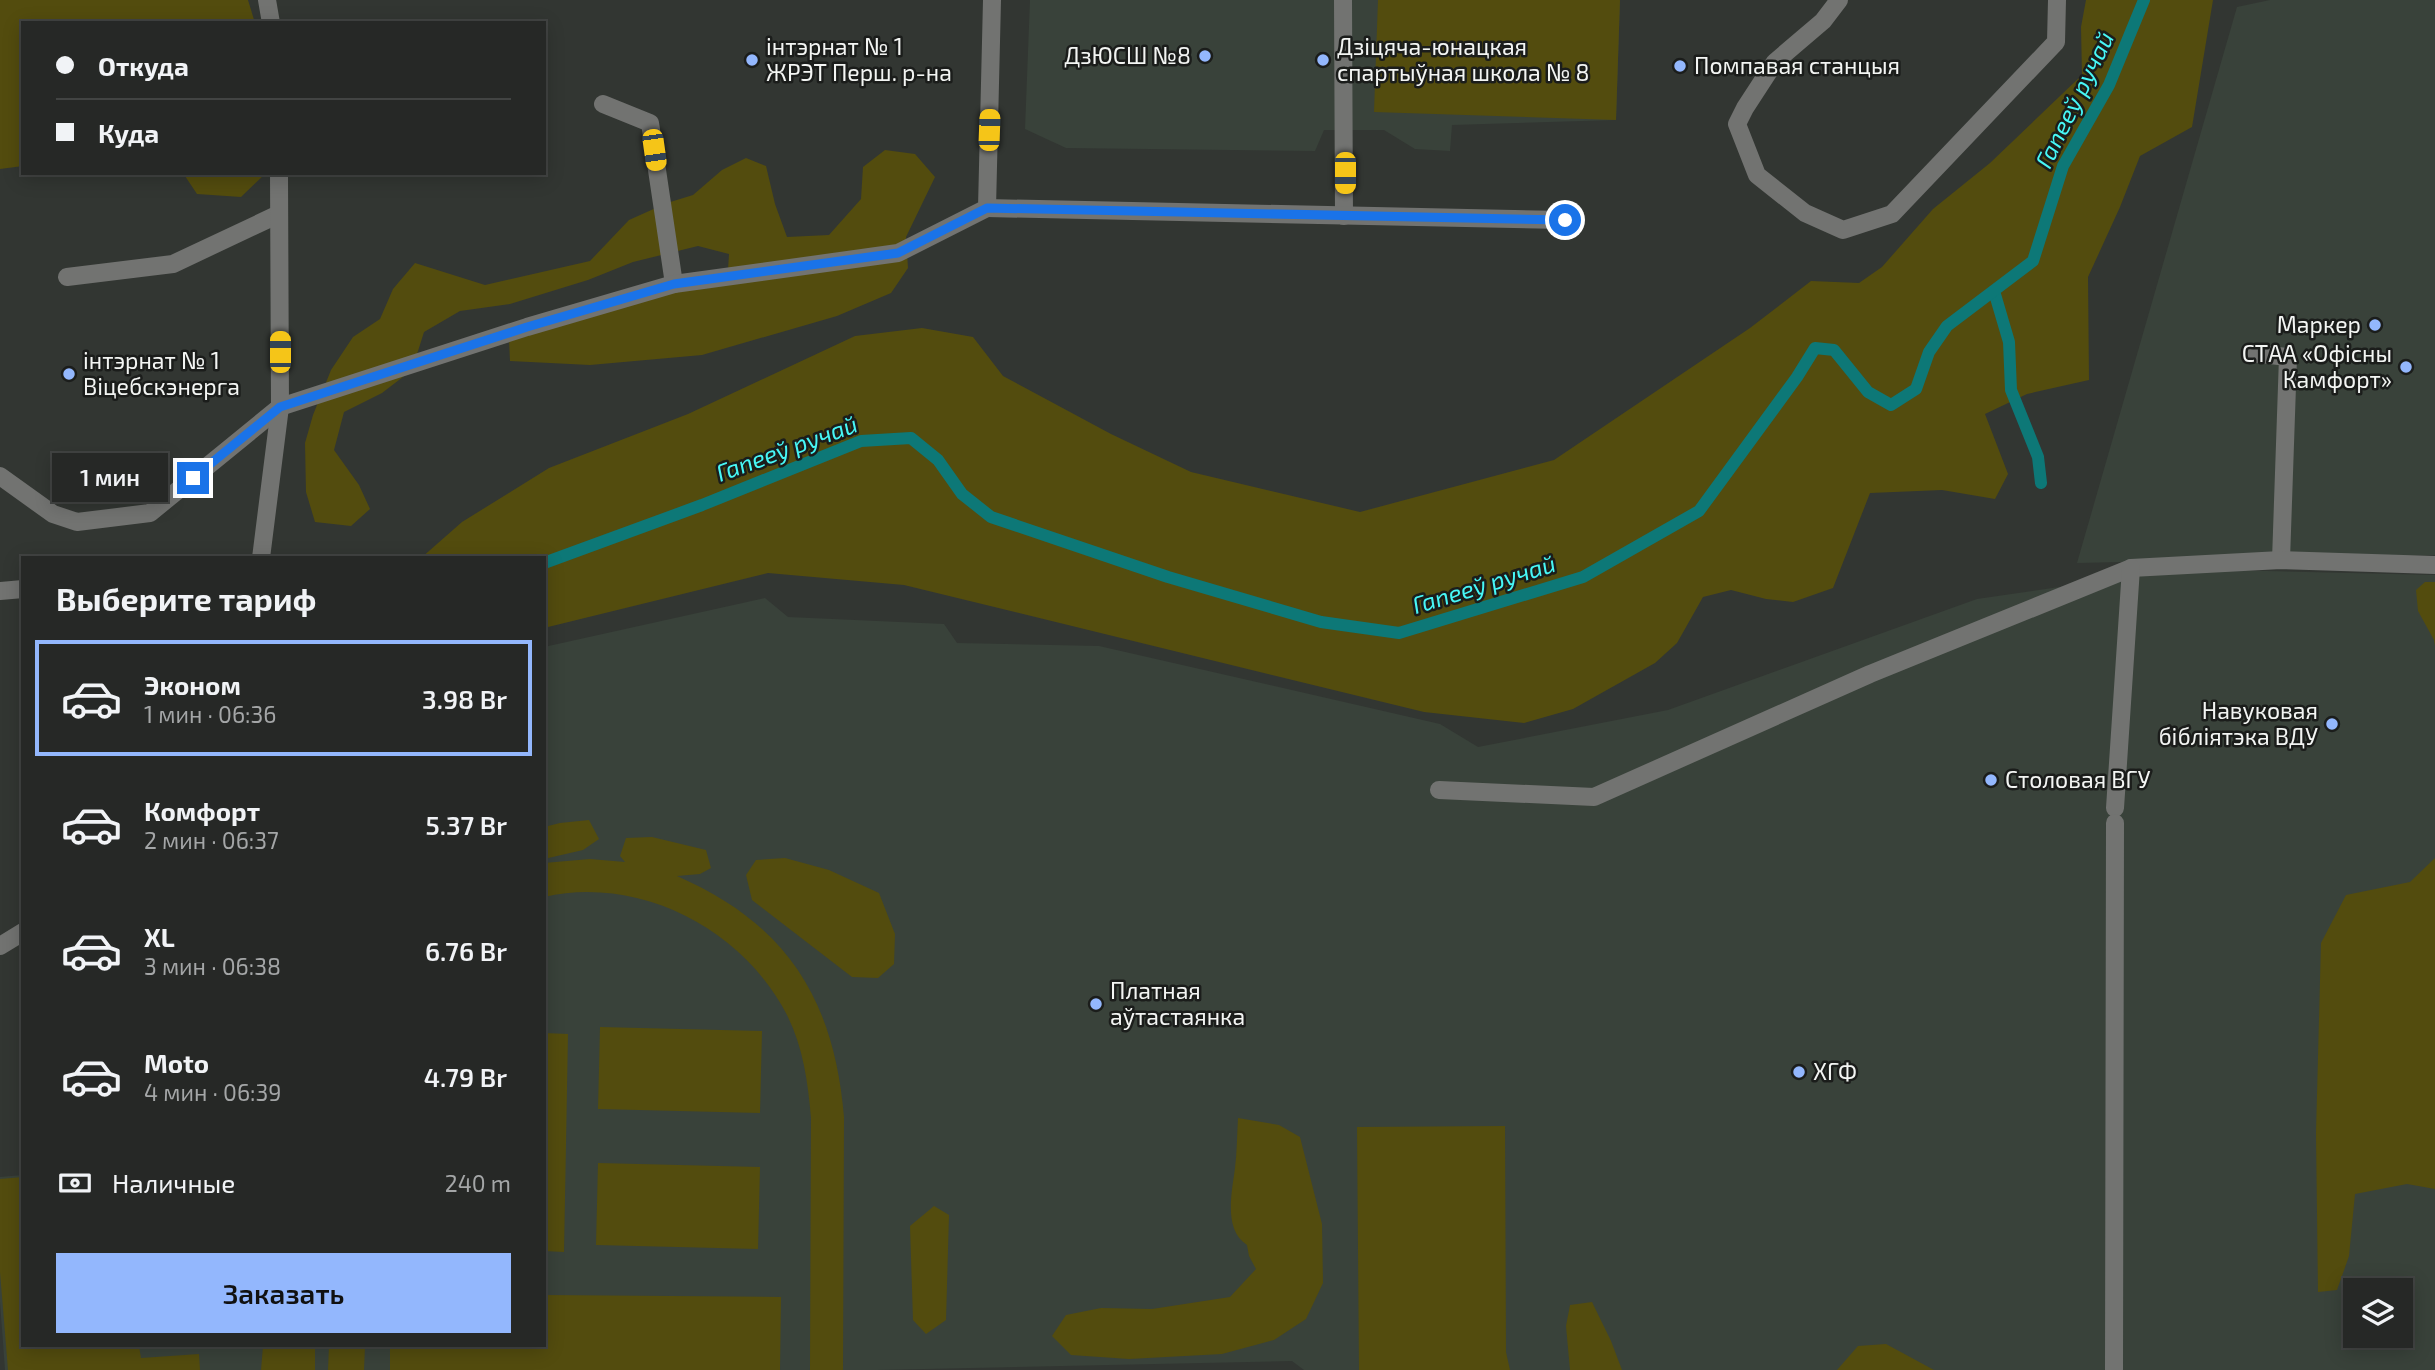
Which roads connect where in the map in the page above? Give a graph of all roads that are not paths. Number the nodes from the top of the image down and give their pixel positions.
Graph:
1 (267, 0) edge
2 (992, 0) edge
3 (1343, 0) edge
4 (1839, 0) edge
5 (2057, 0) edge
6 (271, 21) edge
7 (603, 104) dead end
8 (279, 175) edge
9 (987, 208) junction
10 (279, 214) junction
11 (1344, 216) junction
12 (1565, 220) dead end
13 (67, 277) dead end
14 (674, 284) junction
15 (2251, 353) dead end
16 (280, 407) junction
17 (0, 476) edge
18 (261, 556) edge
19 (2281, 560) junction
20 (2435, 565) edge
21 (2131, 568) junction
22 (21, 589) edge
23 (0, 591) edge
24 (1439, 790) dead end
25 (21, 933) edge
26 (0, 946) edge
27 (2114, 1370) edge

1 - 6 lane
2 - 9 lane
3 - 11 lane
4 - 5 lane
7 - 14 lane
8 - 10 lane
9 - 11 lane
9 - 14 lane
10 - 13 lane
10 - 16 lane
11 - 12 lane
14 - 16 lane
15 - 19 lane
16 - 17 lane
16 - 18 lane
19 - 20 lane
19 - 21 lane
21 - 24 lane
21 - 27 lane
22 - 23 lane
25 - 26 lane

